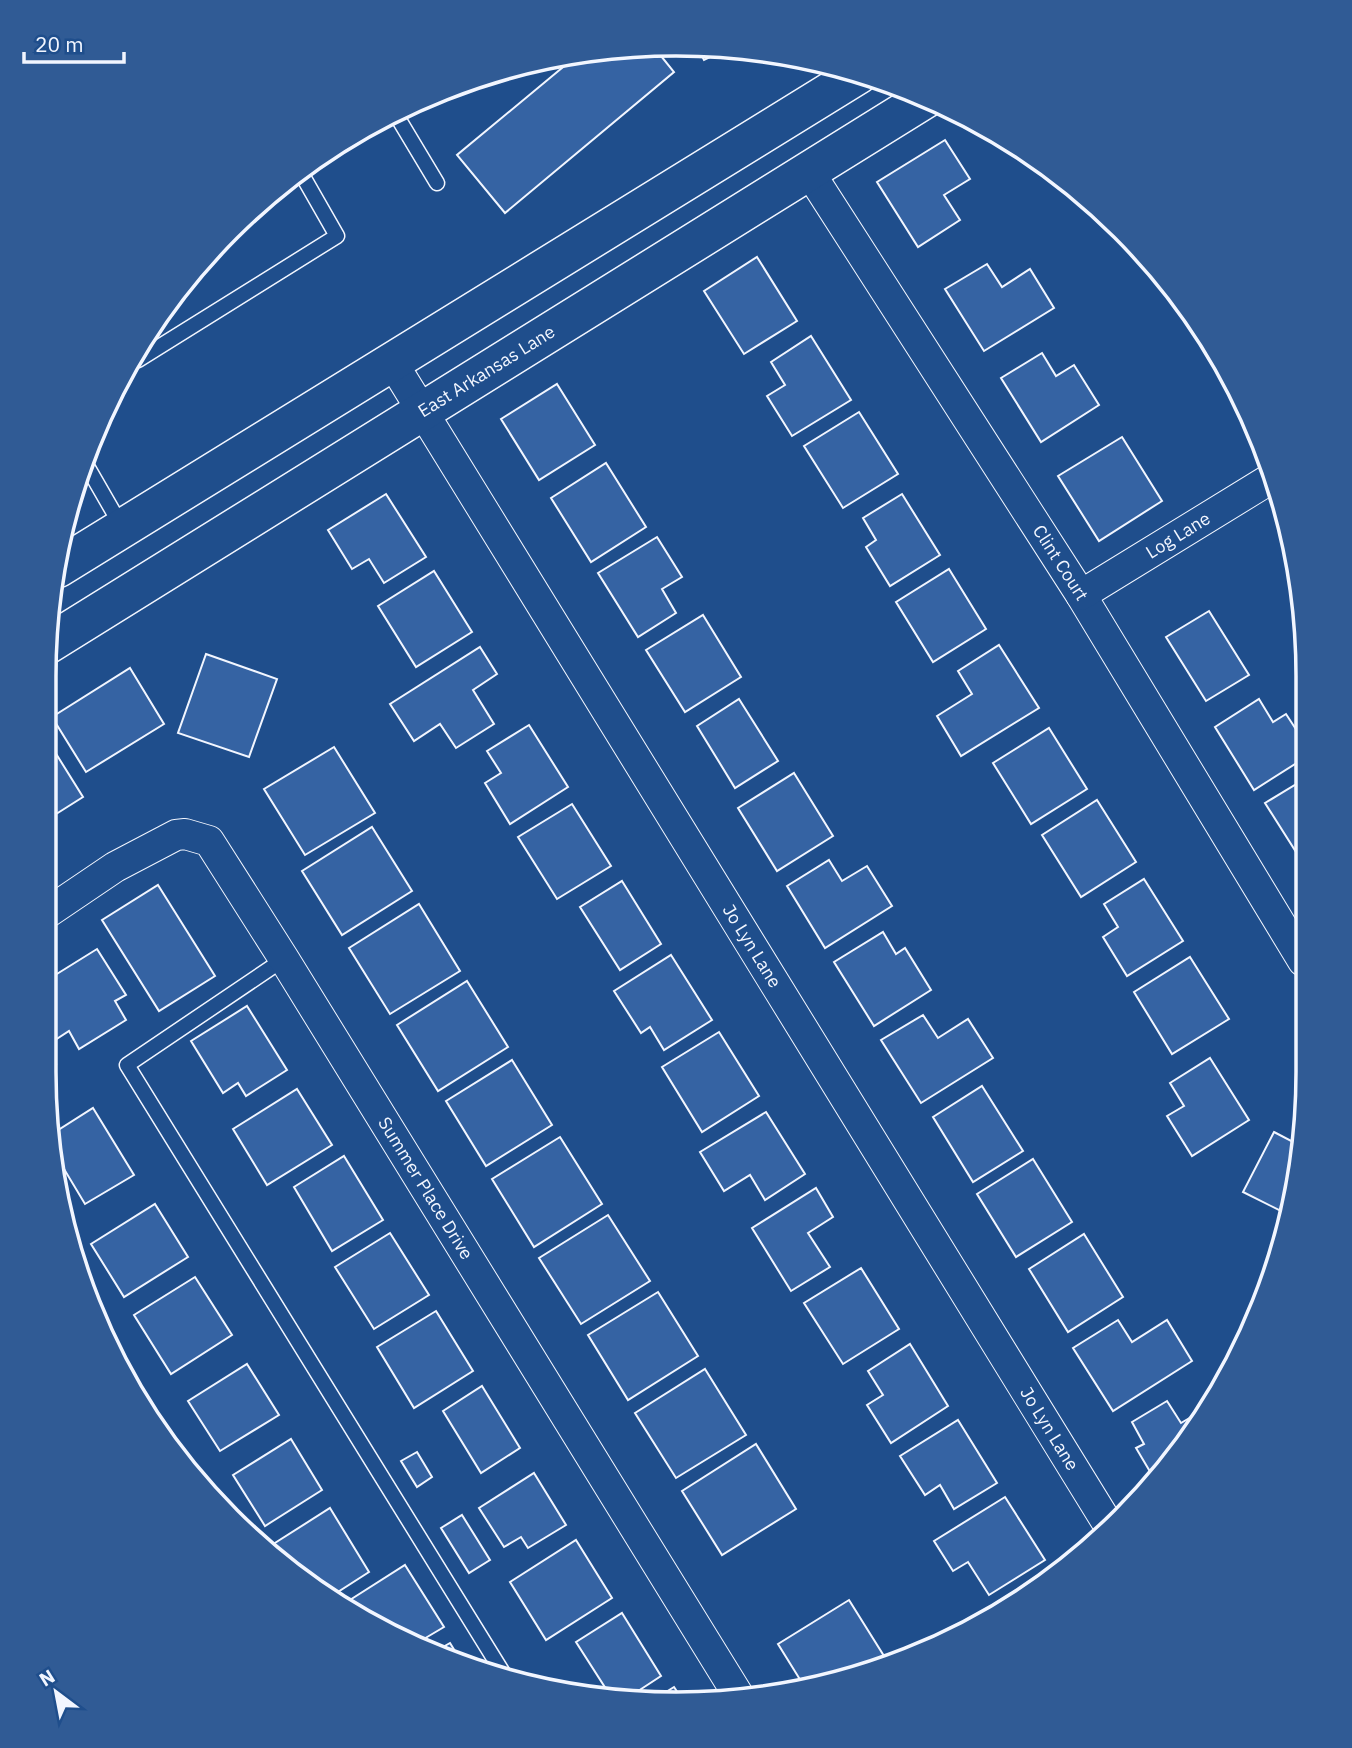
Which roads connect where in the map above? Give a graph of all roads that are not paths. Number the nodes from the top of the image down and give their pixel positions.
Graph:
1 (848, 81) edge
2 (916, 104) edge
3 (400, 121) edge
4 (808, 170) junction
5 (305, 180) edge
6 (438, 184) dead end
7 (146, 355) edge
8 (392, 362) junction
9 (421, 412) junction
10 (91, 472) edge
11 (1264, 482) edge
12 (123, 528) junction
13 (67, 563) edge
14 (1081, 595) junction
15 (57, 639) edge
16 (56, 907) edge
17 (1296, 949) edge
18 (284, 959) junction
19 (1105, 1519) edge
20 (498, 1666) edge
21 (735, 1689) edge

1 - 8 main road
2 - 4 main road, East Arkansas Lane
3 - 6 lane
4 - 9 main road, East Arkansas Lane
4 - 14 street, Clint Court
5 - 7 lane
8 - 9 street, Jo Lyn Lane
8 - 12 main road
9 - 15 main road, East Arkansas Lane
9 - 19 street, Jo Lyn Lane
10 - 12 lane
11 - 14 street, Log Lane
12 - 13 main road
14 - 17 street, Clint Court
16 - 18 street, Summer Place Drive
18 - 20 lane
18 - 21 street, Summer Place Drive

